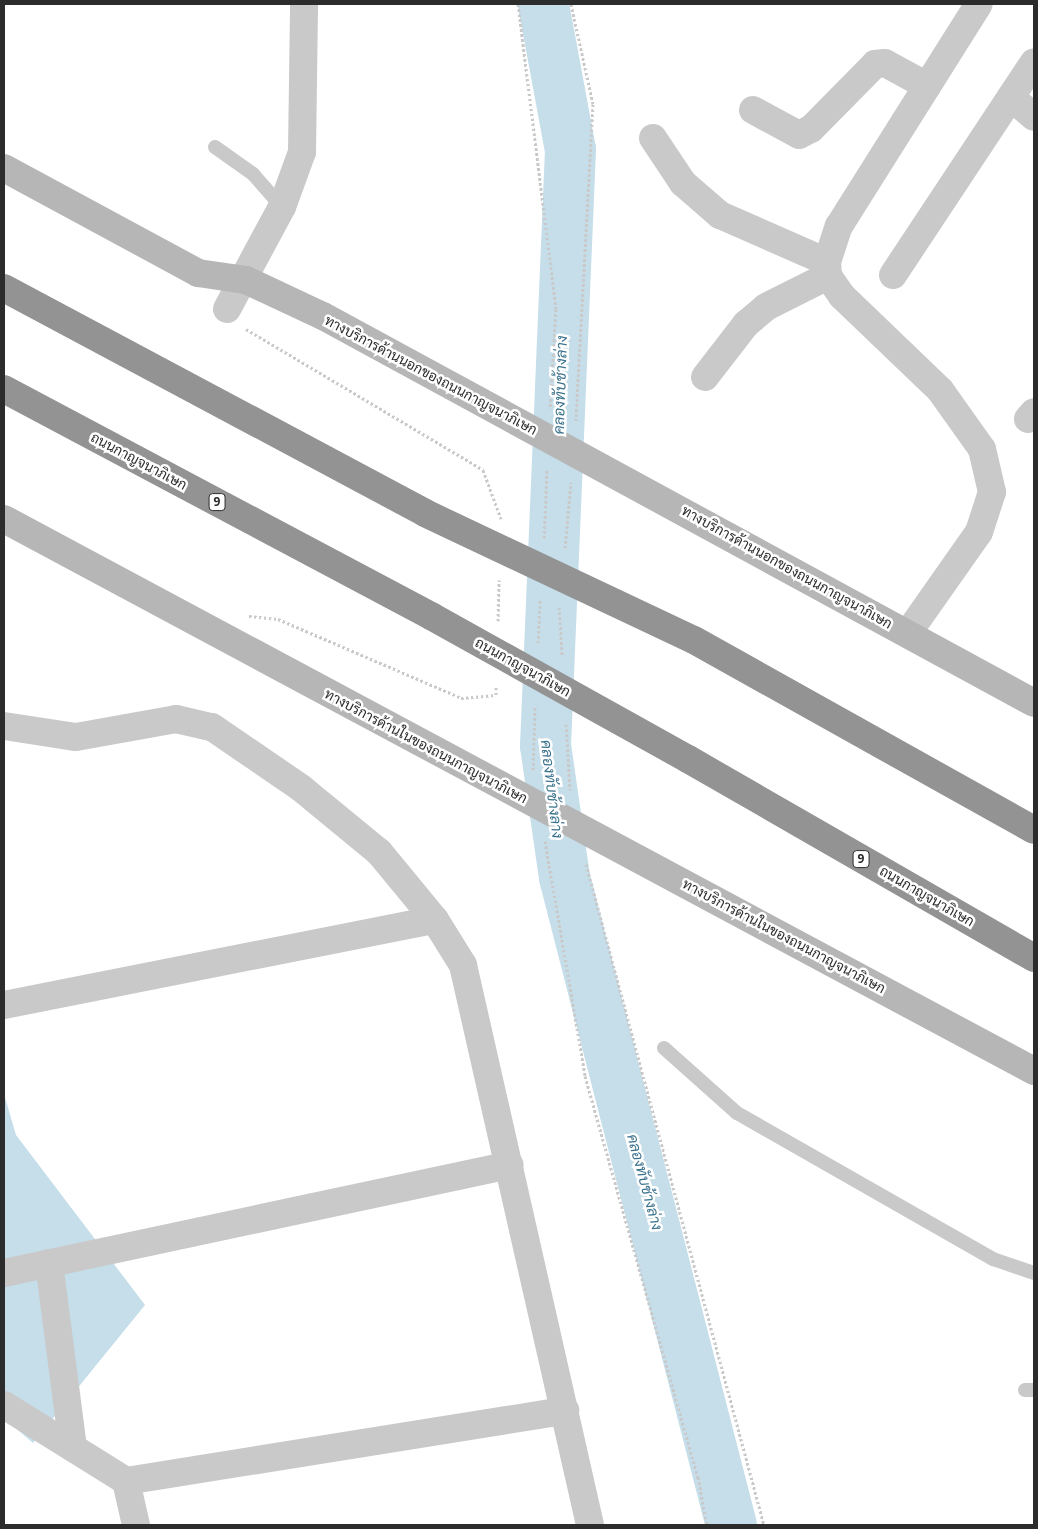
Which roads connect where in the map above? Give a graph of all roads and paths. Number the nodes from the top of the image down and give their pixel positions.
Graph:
1 (304, 4) edge
2 (518, 4) edge
3 (571, 4) edge
4 (979, 4) edge
5 (1034, 62) edge
6 (927, 86) junction
7 (1011, 97) junction
8 (753, 110) dead end
9 (1034, 117) edge
10 (653, 138) dead end
11 (215, 147) dead end
12 (4, 168) edge
13 (282, 207) junction
14 (827, 269) junction
15 (893, 275) dead end
16 (246, 280) junction
17 (4, 288) edge
18 (227, 309) joint
19 (705, 377) dead end
20 (4, 389) edge
21 (550, 417) dead end
22 (576, 426) dead end
23 (547, 466) dead end
24 (571, 474) dead end
25 (4, 519) edge
26 (501, 527) dead end
27 (543, 545) dead end
28 (564, 552) dead end
29 (500, 572) dead end
30 (541, 595) dead end
31 (560, 601) dead end
32 (240, 615) dead end
33 (498, 628) dead end
34 (908, 633) junction
35 (538, 654) dead end
36 (562, 658) dead end
37 (497, 676) dead end
38 (535, 703) dead end
39 (1034, 703) edge
40 (565, 715) dead end
41 (4, 726) edge
42 (535, 782) dead end
43 (570, 801) dead end
44 (1034, 830) edge
45 (544, 831) dead end
46 (584, 856) dead end
47 (435, 920) junction
48 (1034, 958) edge
49 (4, 1005) edge
50 (664, 1048) dead end
51 (1034, 1071) edge
52 (510, 1165) junction
53 (50, 1263) junction
54 (4, 1273) edge
55 (1034, 1273) edge
56 (4, 1405) edge
57 (565, 1411) junction
58 (74, 1447) junction
59 (126, 1481) junction
60 (136, 1525) edge
61 (590, 1525) edge
62 (707, 1525) edge
63 (764, 1525) edge

1 - 13 street
2 - 21 path
3 - 22 path
4 - 6 street
5 - 7 street
6 - 8 street
6 - 14 street
7 - 9 street
7 - 15 street
10 - 14 street
11 - 13 lane
12 - 16 main road, ทางบริการด้านนอกของถนนกาญจนาภิเษก
13 - 16 street
14 - 19 street
14 - 34 street
16 - 18 street
16 - 34 main road, ทางบริการด้านนอกของถนนกาญจนาภิเษก
17 - 44 highway, bridge
18 - 26 path
20 - 48 highway, ถนนกาญจนาภิเษก / 9, bridge
23 - 27 path
24 - 28 path
25 - 51 main road, ทางบริการด้านในของถนนกาญจนาภิเษก
29 - 33 path
30 - 35 path
31 - 36 path
32 - 37 path
34 - 39 main road, ทางบริการด้านนอกของถนนกาญจนาภิเษก
38 - 42 path
40 - 43 path
41 - 47 street
45 - 62 path
46 - 63 path
47 - 49 street
47 - 52 street
50 - 55 lane
52 - 53 street
52 - 57 street
53 - 54 street
53 - 58 street
56 - 58 street
57 - 59 street
57 - 61 street
58 - 59 street
59 - 60 street

